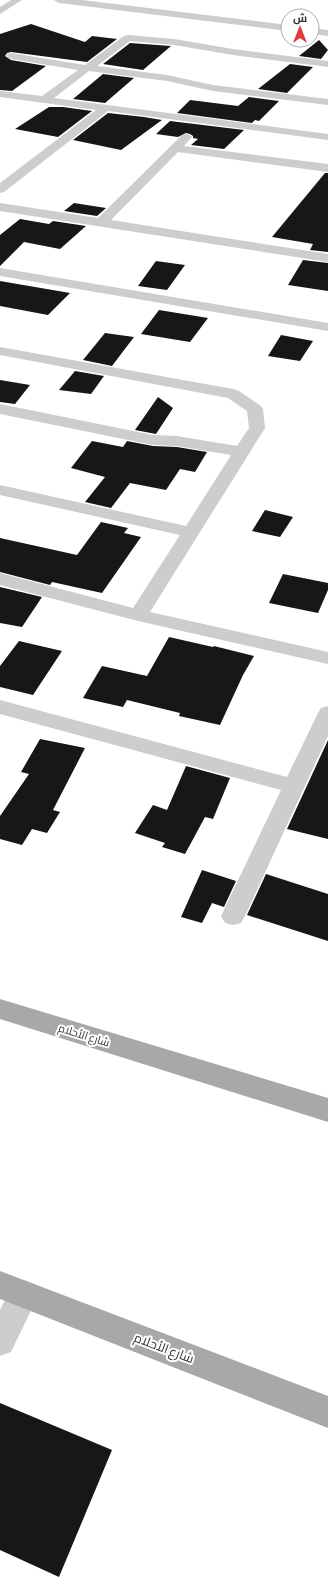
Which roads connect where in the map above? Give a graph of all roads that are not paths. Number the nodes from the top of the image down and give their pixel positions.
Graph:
1 (17, 0) edge
2 (60, 0) edge
3 (0, 12) edge
4 (280, 27) edge
5 (21, 49) dead end
6 (11, 56) junction
7 (0, 63) edge
8 (328, 64) edge
9 (87, 68) junction
10 (0, 94) edge
11 (44, 100) junction
12 (328, 102) edge
13 (105, 108) junction
14 (202, 121) junction
15 (328, 138) edge
16 (175, 148) junction
17 (328, 168) edge
18 (0, 189) edge
19 (0, 207) edge
20 (101, 222) junction
21 (328, 258) edge
22 (0, 272) edge
23 (328, 328) edge
24 (0, 350) edge
25 (0, 409) edge
26 (242, 452) junction
27 (0, 490) edge
28 (191, 532) junction
29 (0, 579) edge
30 (138, 615) junction
31 (327, 655) edge
32 (0, 707) edge
33 (328, 713) edge
34 (294, 786) junction
35 (233, 916) dead end
36 (0, 1009) edge
37 (328, 1110) edge
38 (12, 1290) edge
39 (0, 1341) edge
40 (328, 1412) edge

1 - 3 street
2 - 4 street
5 - 6 street
6 - 7 street
6 - 9 street
8 - 9 street
9 - 11 street
9 - 12 street
10 - 11 street
11 - 13 street
13 - 14 street
13 - 18 street
14 - 15 street
14 - 16 street
16 - 17 street
16 - 20 street
19 - 20 street
20 - 21 street
22 - 23 street
24 - 26 street
25 - 26 street
26 - 28 street
27 - 28 street
28 - 30 street
29 - 30 street
30 - 31 street
32 - 34 street
33 - 34 street
34 - 35 street
36 - 37 main road, شارع الأحلام
38 - 39 street
38 - 40 main road, شارع الأحلام

